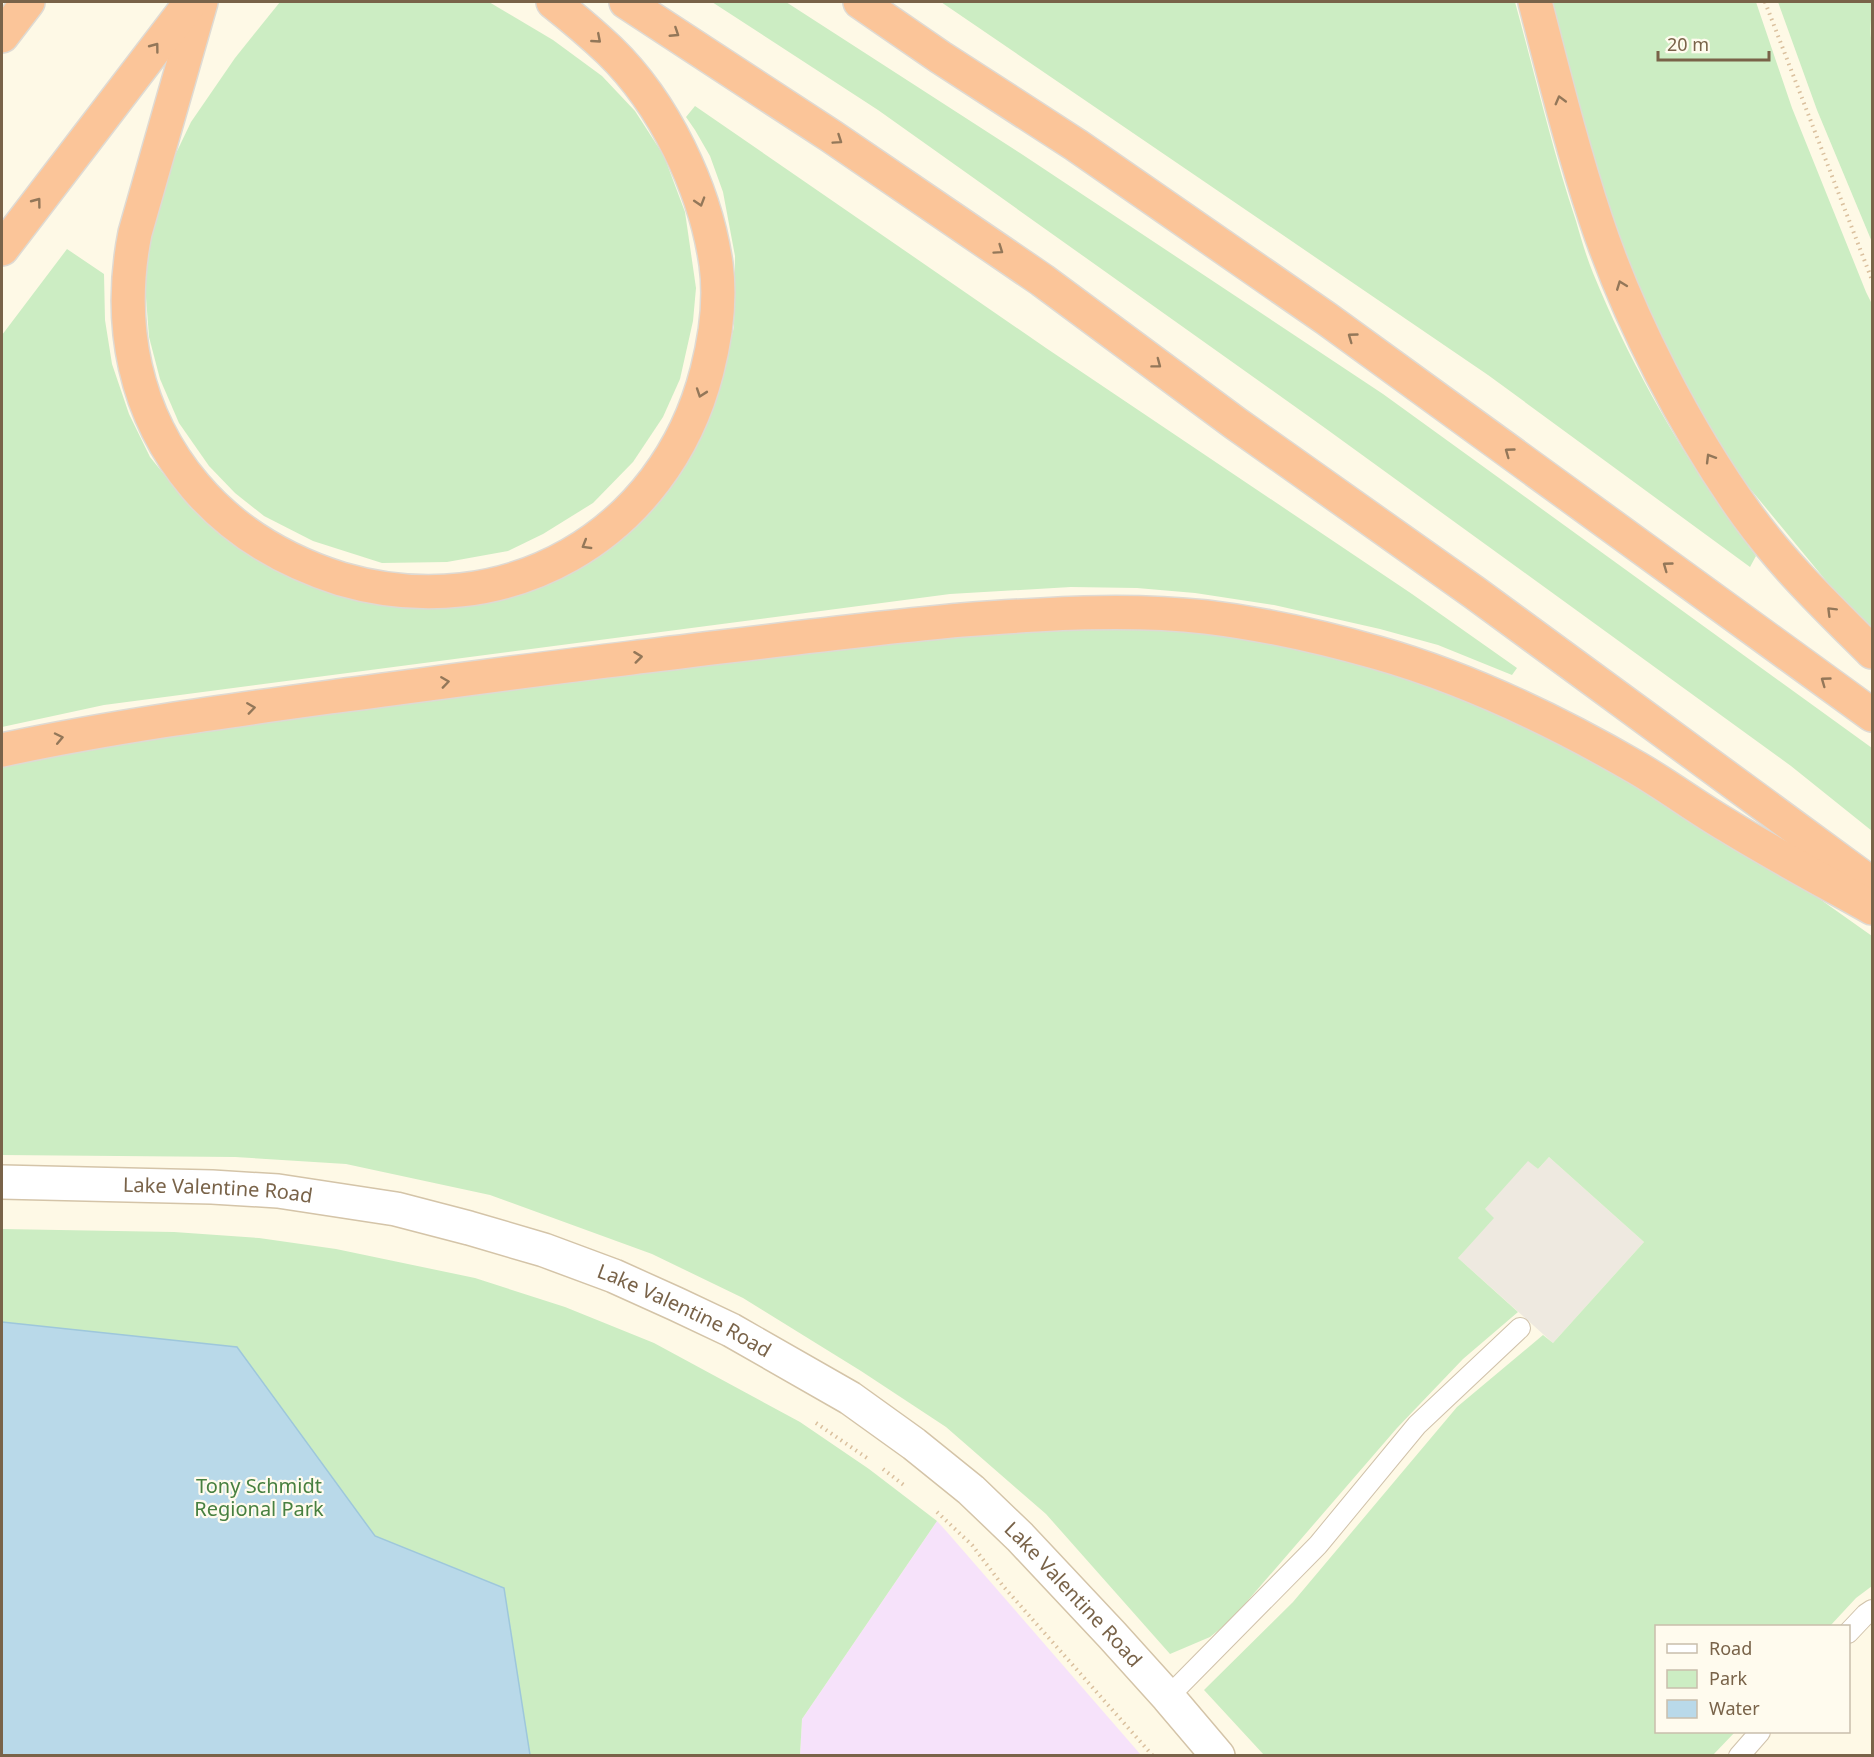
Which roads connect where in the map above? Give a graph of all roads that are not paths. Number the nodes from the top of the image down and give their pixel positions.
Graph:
1 (28, 2) edge
2 (190, 2) edge
3 (201, 2) edge
4 (553, 2) edge
5 (626, 2) edge
6 (860, 2) edge
7 (1535, 2) edge
8 (2, 36) edge
9 (2, 249) edge
10 (1872, 652) edge
11 (1872, 715) edge
12 (2, 750) edge
13 (1872, 884) edge
14 (1872, 908) edge
15 (2, 1182) edge
16 (1520, 1328) dead end
17 (1872, 1610) edge
18 (1850, 1631) edge
19 (1168, 1697) junction
20 (1758, 1733) edge
21 (1218, 1755) edge
22 (1739, 1755) edge

1 - 8 highway
9 -> 2 highway
4 -> 3 highway
5 -> 13 highway
11 -> 6 highway
10 -> 7 highway
12 -> 14 highway
15 - 19 street, Lake Valentine Road
16 - 19 lane
17 - 18 lane
19 - 21 street, Lake Valentine Road
20 - 22 lane

